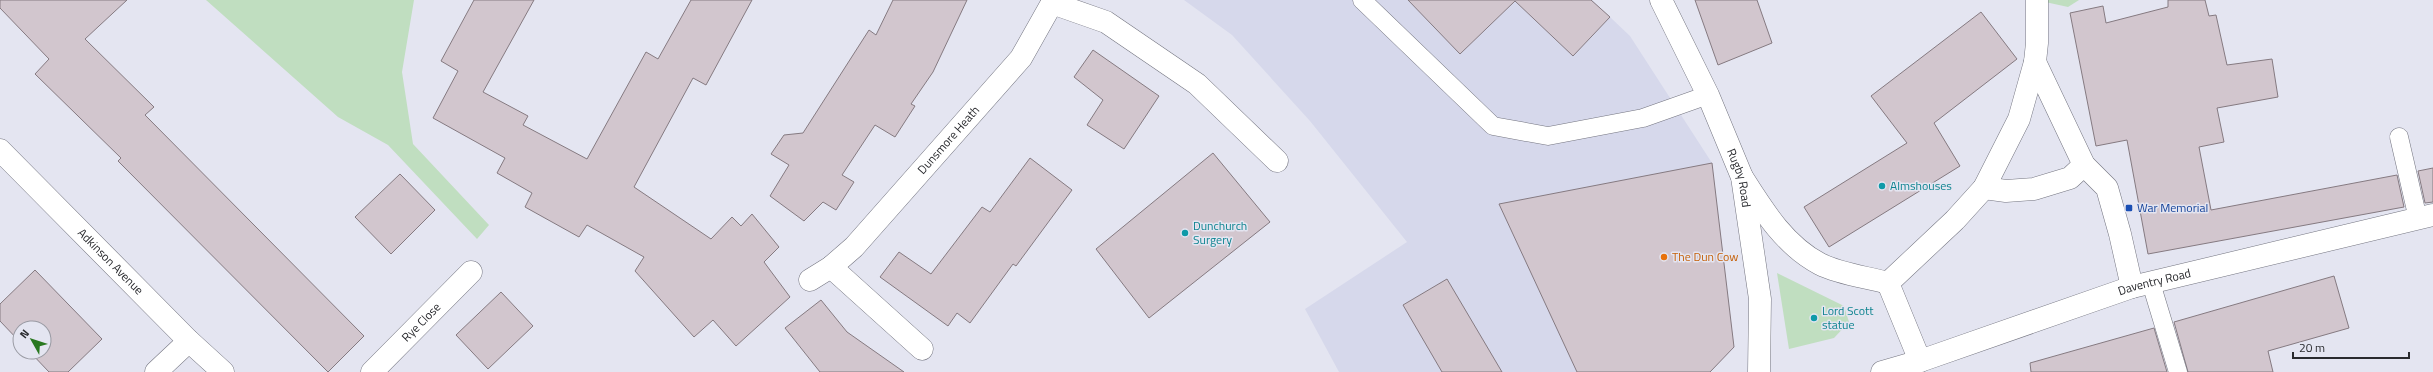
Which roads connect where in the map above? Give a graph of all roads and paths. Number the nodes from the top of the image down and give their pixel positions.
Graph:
1 (1362, 0) edge
2 (1661, 0) edge
3 (2037, 1) edge
4 (1052, 2) edge
5 (2035, 62) junction
6 (1708, 95) junction
7 (2399, 137) dead end
8 (0, 150) edge
9 (1277, 161) dead end
10 (2084, 165) junction
11 (1742, 177) junction
12 (1984, 188) junction
13 (2426, 217) edge
14 (831, 267) junction
15 (472, 272) dead end
16 (810, 280) dead end
17 (1888, 283) junction
18 (2141, 285) junction
19 (188, 341) junction
20 (922, 349) dead end
21 (1920, 361) junction
22 (156, 372) edge
23 (223, 372) edge
24 (372, 372) edge
25 (1759, 372) edge
26 (1882, 372) edge
27 (2178, 372) edge

1 - 6 lane
2 - 6 street, Rugby Road
3 - 5 street
4 - 9 street, Dunsmore Heath
4 - 14 street, Dunsmore Heath
5 - 10 street
5 - 12 street
6 - 11 street, Rugby Road
7 - 13 lane
8 - 19 street, Adkinson Avenue
10 - 12 street
10 - 18 street
11 - 17 street
11 - 25 street, Rugby Road
12 - 17 street
13 - 18 street, Daventry Road
14 - 16 street, Dunsmore Heath
14 - 20 street
15 - 24 street, Rye Close
17 - 21 street
18 - 21 street, Daventry Road
18 - 27 lane
19 - 22 street
19 - 23 street, Adkinson Avenue
21 - 26 street, Daventry Road

